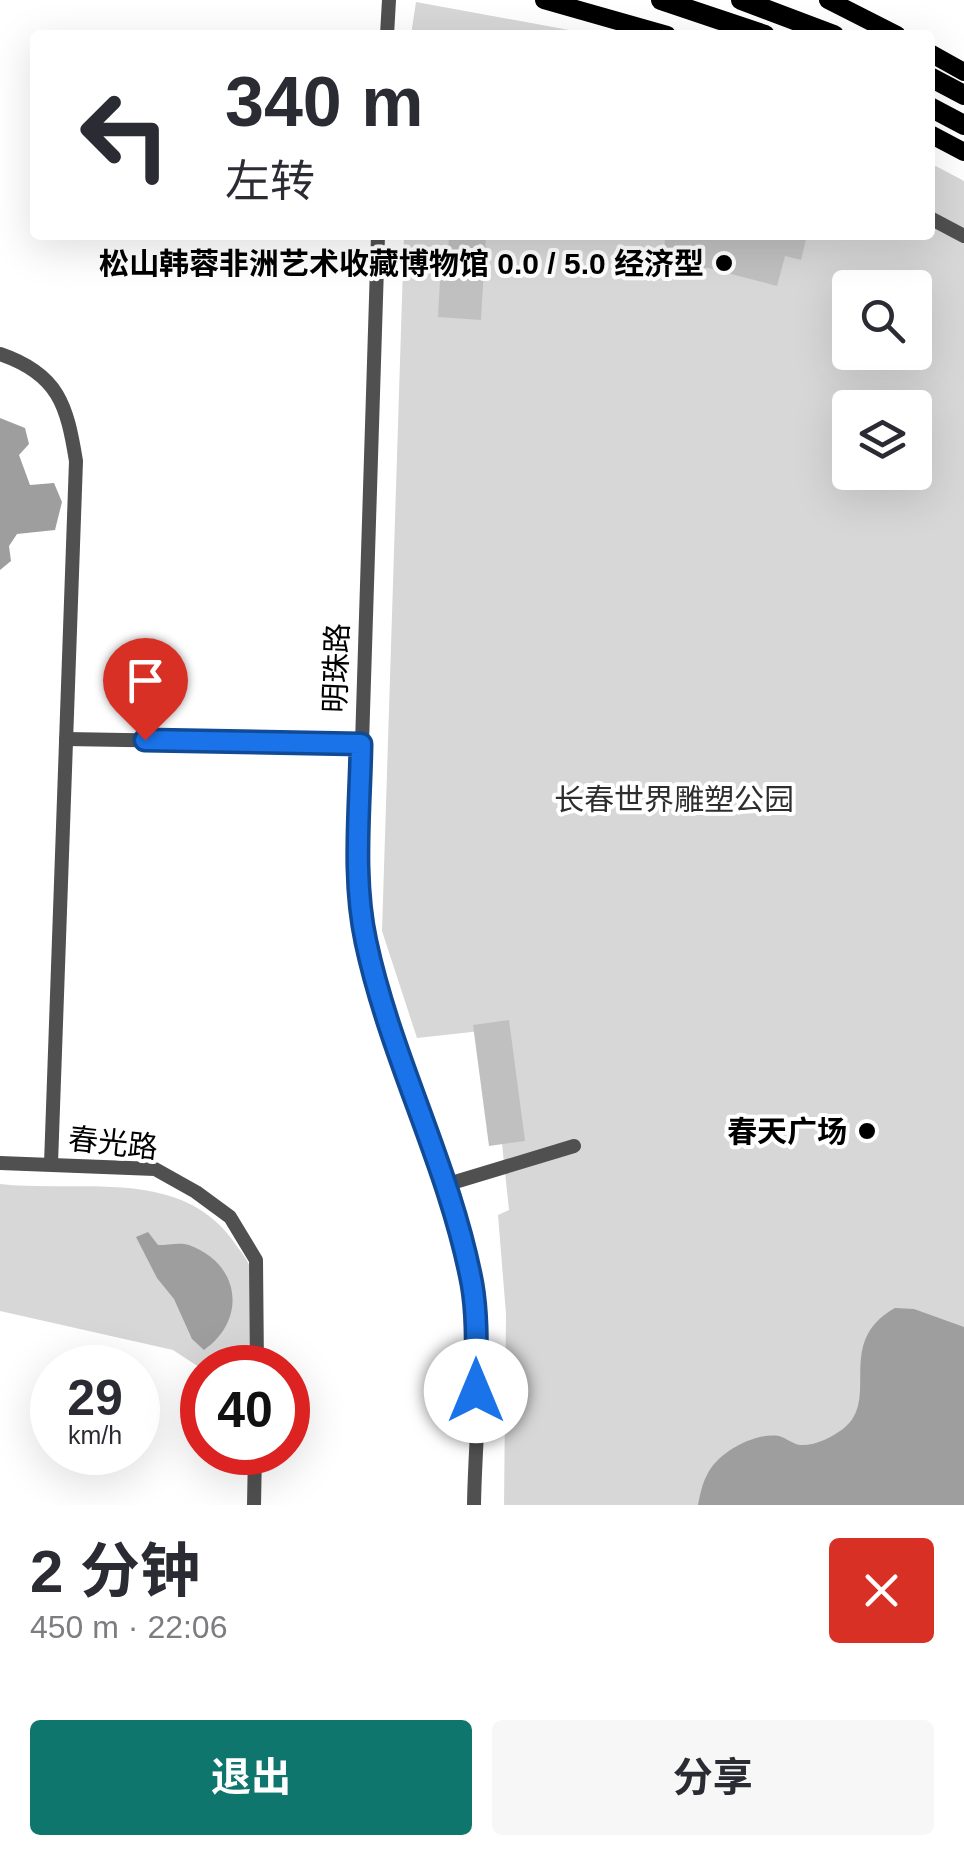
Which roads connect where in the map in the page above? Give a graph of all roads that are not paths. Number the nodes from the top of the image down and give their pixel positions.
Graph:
1 (389, 0) edge
2 (544, 0) edge
3 (661, 0) edge
4 (741, 0) edge
5 (828, 0) edge
6 (387, 30) edge
7 (637, 30) edge
8 (750, 30) edge
9 (821, 30) edge
10 (887, 30) edge
11 (935, 56) edge
12 (964, 72) edge
13 (935, 80) edge
14 (964, 95) edge
15 (935, 110) edge
16 (964, 125) edge
17 (935, 137) edge
18 (964, 152) edge
19 (935, 221) edge
20 (964, 236) edge
21 (378, 240) edge
22 (0, 354) edge
23 (66, 739) junction
24 (361, 744) junction
25 (574, 1146) dead end
26 (0, 1162) edge
27 (51, 1164) junction
28 (444, 1185) junction
29 (257, 1345) edge
30 (255, 1475) edge
31 (254, 1505) edge
32 (474, 1505) edge

1 - 6 street
2 - 7 main road
3 - 8 highway
4 - 9 highway
5 - 10 main road
11 - 12 main road
13 - 14 highway
15 - 16 highway
17 - 18 main road
19 - 20 street
21 - 24 street, 明珠路
22 - 23 street
23 - 24 street
23 - 27 street
24 - 28 street, 明珠路
25 - 28 street
26 - 27 street, 春光路
27 - 29 street, 春光路
28 - 32 street, 明珠路
30 - 31 street

